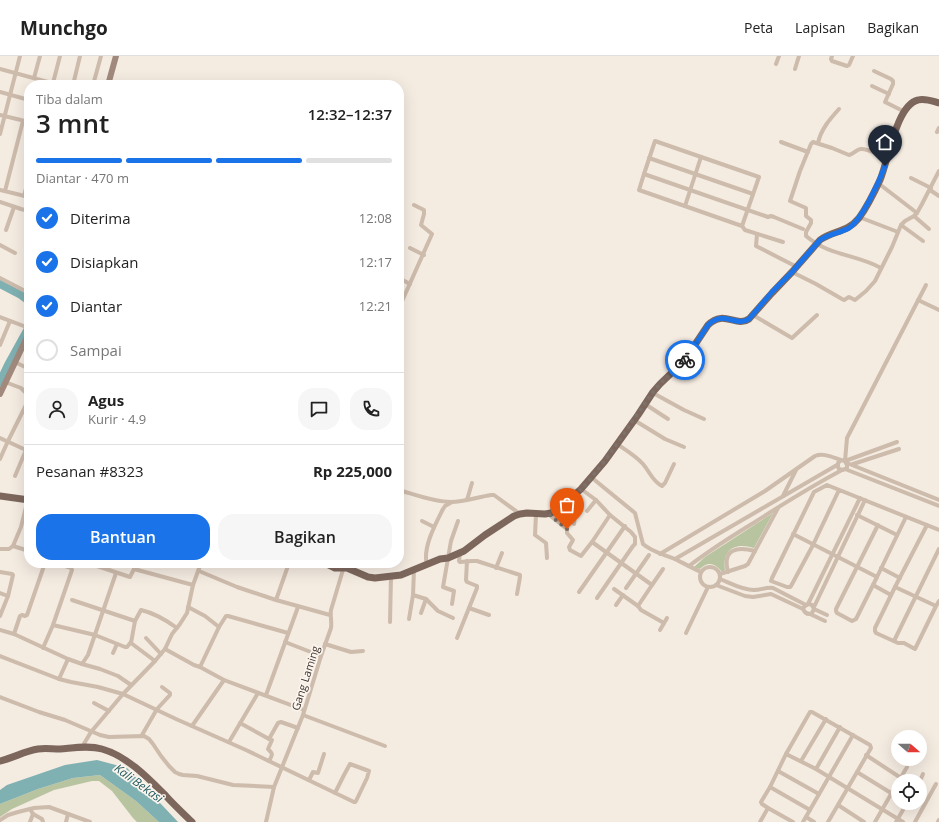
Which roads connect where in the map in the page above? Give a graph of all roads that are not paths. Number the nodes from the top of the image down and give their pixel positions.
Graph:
1 (20, 56) edge
2 (40, 56) edge
3 (60, 56) edge
4 (80, 56) edge
5 (101, 56) edge
6 (116, 56) edge
7 (779, 56) edge
8 (799, 56) edge
9 (832, 56) edge
10 (852, 56) edge
11 (776, 64) dead end
12 (0, 69) edge
13 (795, 69) dead end
14 (874, 71) dead end
15 (16, 73) junction
16 (34, 78) junction
17 (42, 80) edge
18 (54, 80) edge
19 (74, 80) edge
20 (94, 80) edge
21 (109, 80) edge
22 (872, 86) dead end
23 (0, 92) edge
24 (889, 94) junction
25 (10, 95) junction
26 (24, 99) edge
27 (939, 103) edge
28 (839, 109) dead end
29 (903, 111) junction
30 (2, 115) edge
31 (23, 121) joint
32 (0, 134) edge
33 (781, 142) dead end
34 (818, 143) junction
35 (808, 152) junction
36 (701, 157) junction
37 (887, 157) junction
38 (649, 158) junction
39 (939, 170) edge
40 (644, 174) junction
41 (695, 174) junction
42 (911, 178) dead end
43 (878, 183) junction
44 (930, 189) junction
45 (0, 190) edge
46 (690, 190) junction
47 (5, 191) junction
48 (753, 194) junction
49 (24, 195) edge
50 (939, 196) edge
51 (0, 202) edge
52 (414, 206) dead end
53 (684, 206) junction
54 (14, 207) junction
55 (24, 210) edge
56 (747, 210) junction
57 (915, 214) junction
58 (859, 217) junction
59 (742, 226) junction
60 (901, 226) junction
61 (803, 229) dead end
62 (929, 229) dead end
63 (6, 230) dead end
64 (898, 232) junction
65 (757, 234) junction
66 (923, 241) dead end
67 (783, 242) dead end
68 (817, 243) junction
69 (0, 246) edge
70 (410, 248) dead end
71 (16, 253) dead end
72 (424, 255) junction
73 (881, 268) junction
74 (795, 270) junction
75 (0, 278) edge
76 (404, 281) edge
77 (410, 284) junction
78 (926, 285) dead end
79 (24, 290) edge
80 (404, 297) edge
81 (918, 300) junction
82 (939, 310) edge
83 (753, 315) junction
84 (817, 315) dead end
85 (0, 317) edge
86 (10, 321) junction
87 (24, 326) edge
88 (24, 343) edge
89 (0, 345) edge
90 (15, 362) junction
91 (24, 366) edge
92 (5, 382) junction
93 (24, 391) edge
94 (652, 393) junction
95 (0, 394) edge
96 (645, 404) junction
97 (24, 409) edge
98 (668, 419) dead end
99 (704, 419) dead end
100 (634, 420) junction
101 (0, 438) edge
102 (8, 441) junction
103 (897, 442) dead end
104 (616, 444) junction
105 (24, 447) edge
106 (684, 448) dead end
107 (899, 448) dead end
108 (24, 457) edge
109 (0, 459) edge
110 (863, 460) junction
111 (844, 461) junction
112 (674, 464) dead end
113 (837, 465) junction
114 (852, 465) junction
115 (796, 469) junction
116 (843, 470) junction
117 (865, 470) junction
118 (15, 476) dead end
119 (591, 477) junction
120 (472, 483) dead end
121 (582, 489) junction
122 (839, 490) junction
123 (404, 491) edge
124 (0, 496) edge
125 (783, 497) junction
126 (860, 498) junction
127 (24, 499) edge
128 (467, 500) junction
129 (596, 500) junction
130 (865, 500) junction
131 (939, 500) edge
132 (452, 502) junction
133 (564, 506) junction
134 (939, 506) edge
135 (778, 507) junction
136 (587, 511) dead end
137 (548, 513) junction
138 (520, 514) junction
139 (536, 514) junction
140 (610, 515) junction
141 (857, 515) junction
142 (906, 516) junction
143 (24, 517) edge
144 (422, 520) dead end
145 (458, 521) dead end
146 (574, 524) dead end
147 (878, 525) junction
148 (926, 525) junction
149 (625, 526) junction
150 (434, 527) junction
151 (939, 530) edge
152 (793, 534) junction
153 (897, 535) junction
154 (592, 542) junction
155 (813, 545) junction
156 (13, 546) junction
157 (700, 546) junction
158 (0, 549) edge
159 (24, 549) edge
160 (939, 549) edge
161 (755, 551) junction
162 (607, 552) junction
163 (460, 553) junction
164 (502, 553) dead end
165 (660, 554) junction
166 (704, 554) junction
167 (833, 554) junction
168 (649, 555) dead end
169 (838, 557) junction
170 (448, 558) junction
171 (547, 558) dead end
172 (675, 560) junction
173 (467, 561) junction
174 (622, 563) junction
175 (427, 565) junction
176 (689, 566) junction
177 (857, 567) junction
178 (43, 568) edge
179 (71, 568) edge
180 (102, 568) edge
181 (134, 568) joint
182 (200, 568) edge
183 (287, 568) edge
184 (343, 568) edge
185 (348, 568) edge
186 (496, 568) junction
187 (881, 568) junction
188 (663, 569) dead end
189 (414, 570) junction
190 (199, 571) junction
191 (0, 572) edge
192 (701, 572) junction
193 (728, 572) junction
194 (116, 573) junction
195 (636, 574) junction
196 (391, 576) junction
197 (720, 577) junction
198 (877, 577) junction
199 (900, 578) junction
200 (193, 585) junction
201 (652, 585) junction
202 (716, 585) junction
203 (873, 585) junction
204 (708, 587) junction
205 (895, 587) junction
206 (626, 588) dead end
207 (614, 589) dead end
208 (579, 592) dead end
209 (0, 593) edge
210 (413, 594) junction
211 (517, 594) dead end
212 (623, 595) junction
213 (891, 595) junction
214 (8, 596) junction
215 (916, 596) junction
216 (597, 598) dead end
217 (426, 599) junction
218 (72, 600) dead end
219 (276, 600) junction
220 (939, 601) edge
221 (452, 604) dead end
222 (616, 605) dead end
223 (638, 606) junction
224 (806, 606) junction
225 (936, 606) junction
226 (188, 607) junction
227 (298, 607) junction
228 (469, 608) junction
229 (814, 608) junction
230 (104, 611) junction
231 (421, 613) dead end
232 (810, 614) junction
233 (330, 615) junction
234 (489, 615) dead end
235 (828, 615) dead end
236 (0, 616) edge
237 (453, 618) dead end
238 (667, 618) dead end
239 (409, 619) dead end
240 (135, 621) junction
241 (390, 622) dead end
242 (825, 622) dead end
243 (664, 624) junction
244 (53, 625) junction
245 (219, 627) junction
246 (177, 628) junction
247 (0, 630) edge
248 (660, 630) dead end
249 (288, 633) junction
250 (686, 633) dead end
251 (14, 634) junction
252 (95, 635) junction
253 (146, 638) dead end
254 (457, 638) dead end
255 (894, 641) junction
256 (131, 642) junction
257 (285, 642) junction
258 (117, 644) junction
259 (325, 644) junction
260 (43, 648) junction
261 (165, 649) junction
262 (363, 651) dead end
263 (113, 653) dead end
264 (161, 654) junction
265 (0, 656) edge
266 (321, 656) junction
267 (68, 659) junction
268 (155, 661) junction
269 (82, 664) junction
270 (200, 667) junction
271 (59, 679) junction
272 (224, 680) junction
273 (132, 685) junction
274 (162, 687) dead end
275 (258, 693) junction
276 (123, 694) junction
277 (266, 695) junction
278 (0, 697) edge
279 (94, 703) dead end
280 (157, 709) junction
281 (304, 710) junction
282 (109, 711) junction
283 (303, 715) junction
284 (826, 720) junction
285 (240, 724) junction
286 (192, 726) junction
287 (840, 727) junction
288 (298, 728) junction
289 (89, 734) junction
290 (142, 735) junction
291 (853, 735) junction
292 (269, 738) junction
293 (229, 742) junction
294 (385, 746) dead end
295 (81, 748) junction
296 (324, 754) dead end
297 (786, 754) junction
298 (866, 755) junction
299 (0, 761) edge
300 (270, 761) junction
301 (801, 761) junction
302 (283, 767) junction
303 (907, 768) dead end
304 (816, 769) junction
305 (778, 771) junction
306 (857, 772) junction
307 (891, 774) edge
308 (903, 774) edge
309 (828, 777) junction
310 (309, 780) junction
311 (936, 784) dead end
312 (770, 787) junction
313 (274, 789) junction
314 (848, 789) junction
315 (335, 793) junction
316 (891, 793) joint
317 (819, 794) junction
318 (838, 806) junction
319 (768, 808) junction
320 (30, 809) junction
321 (810, 810) junction
322 (882, 810) junction
323 (903, 810) edge
324 (33, 814) junction
325 (68, 814) junction
326 (784, 817) junction
327 (806, 817) junction
328 (0, 820) edge
329 (897, 820) edge
330 (30, 822) edge
331 (43, 822) edge
332 (66, 822) edge
333 (90, 822) edge
334 (192, 822) edge
335 (266, 822) edge
336 (760, 822) edge
337 (780, 822) edge
338 (793, 822) edge
339 (803, 822) edge
340 (814, 822) edge
341 (828, 822) edge
342 (864, 822) edge
343 (874, 822) edge
344 (904, 822) edge
345 (915, 822) edge

1 - 15 street
2 - 16 street
3 - 18 street
4 - 19 street
5 - 20 street
6 - 21 street
7 - 11 street
8 - 13 street
9 - 10 street
12 - 15 street
14 - 24 street
15 - 16 street
15 - 25 street
16 - 17 street
22 - 24 street
23 - 25 street
24 - 29 street
25 - 26 street
25 - 30 street
27 - 29 main road
28 - 34 street
29 - 37 main road
30 - 31 street
30 - 32 street
31 - 47 street
33 - 35 street
34 - 35 street
34 - 37 street
35 - 68 street
36 - 38 street
36 - 41 street
36 - 48 street
37 - 43 main road
38 - 40 street
38 - 41 street
39 - 44 street
40 - 46 street
40 - 53 street
41 - 46 street
41 - 48 street
42 - 44 street
43 - 57 street
43 - 58 main road
44 - 50 street
44 - 57 street
45 - 47 street
46 - 53 street
46 - 56 street
47 - 49 street
48 - 56 street
51 - 54 street
52 - 72 street
53 - 59 street
54 - 55 street
54 - 63 street
56 - 59 street
56 - 61 street
57 - 60 street
57 - 62 street
58 - 64 street
58 - 68 main road
59 - 65 street
60 - 64 street
60 - 66 street
64 - 73 street
65 - 67 street
65 - 74 street
68 - 73 street
68 - 74 main road
69 - 71 street
70 - 72 street
72 - 77 street
73 - 74 street
74 - 83 main road
75 - 79 street
76 - 77 street
77 - 80 street
78 - 81 street
81 - 82 street
81 - 111 street
83 - 84 street
83 - 94 main road
85 - 86 street
86 - 87 street
86 - 89 street
88 - 90 street
90 - 91 street
90 - 92 street
92 - 93 street
92 - 95 street
94 - 96 main road
94 - 99 street
96 - 98 street
96 - 100 main road
97 - 102 street
100 - 104 main road
100 - 106 street
101 - 102 street
102 - 105 street
102 - 109 street
103 - 111 street
104 - 112 street
104 - 119 main road
107 - 110 street
108 - 118 street
110 - 114 street
110 - 117 street
111 - 113 street
111 - 114 street
111 - 115 street
111 - 116 street
113 - 116 street
113 - 125 street
114 - 117 street
115 - 125 street
115 - 165 street
116 - 134 street
116 - 135 street
117 - 131 street
119 - 121 main road
119 - 165 street
120 - 128 street
121 - 129 street
121 - 133 main road
122 - 126 street
122 - 152 street
122 - 155 street
123 - 132 street
124 - 127 main road
125 - 135 street
125 - 157 street
126 - 130 street
126 - 167 street
128 - 132 street
128 - 138 street
129 - 136 street
129 - 140 street
130 - 141 street
130 - 142 street
132 - 150 street
133 - 137 main road
133 - 146 street
135 - 161 street
135 - 166 street
137 - 139 main road
137 - 154 street
138 - 139 main road
138 - 163 main road
139 - 171 street
140 - 149 street
140 - 154 street
141 - 147 street
141 - 169 street
142 - 148 street
142 - 153 street
143 - 156 street
144 - 150 street
145 - 170 street
147 - 153 street
147 - 177 street
148 - 151 street
148 - 199 street
149 - 162 street
149 - 174 street
150 - 175 street
152 - 155 street
152 - 155 street
153 - 187 street
154 - 162 street
155 - 167 street
156 - 158 street
156 - 159 street
157 - 166 street
157 - 172 street
160 - 215 street
161 - 193 street
161 - 193 street
162 - 174 street
162 - 208 street
163 - 170 main road
163 - 173 street
164 - 186 street
165 - 172 street
166 - 176 street
167 - 169 street
167 - 224 street
168 - 195 street
169 - 177 street
169 - 229 street
170 - 175 main road
170 - 221 street
172 - 176 street
173 - 186 street
173 - 228 street
174 - 195 street
174 - 216 street
175 - 189 main road
176 - 192 street
177 - 198 street
177 - 203 street
178 - 251 street
179 - 244 street
180 - 194 street
181 - 194 street
181 - 200 street
182 - 190 street
183 - 219 street
184 - 233 street, Gang Laming
185 - 196 main road
186 - 211 street
187 - 198 street
187 - 199 street
188 - 201 street
189 - 196 main road
189 - 210 street
190 - 200 street
190 - 219 street
191 - 214 street
192 - 197 street
192 - 204 street
193 - 197 street
194 - 230 street
195 - 201 street
195 - 206 street
196 - 241 street
197 - 202 street
197 - 224 street
198 - 203 street
199 - 205 street
200 - 226 street
201 - 223 street
202 - 204 street
202 - 224 street
203 - 213 street
204 - 250 street
205 - 213 street
205 - 215 street
207 - 212 street
209 - 214 street
210 - 217 street
210 - 239 street
212 - 222 street
212 - 223 street
213 - 255 street
214 - 236 street
215 - 225 street
215 - 255 street
217 - 231 street
217 - 237 street
218 - 230 street
219 - 227 street
220 - 225 street
223 - 243 street
224 - 229 street
224 - 232 street
225 - 255 street
226 - 245 street
226 - 246 street
227 - 233 street
227 - 249 street
228 - 234 street
228 - 254 street
229 - 232 street
229 - 235 street
230 - 240 street
230 - 252 street
232 - 242 street
233 - 259 street, Gang Laming
238 - 243 street
240 - 246 street
240 - 256 street
243 - 248 street
244 - 252 street
244 - 260 street
245 - 249 street
245 - 270 street
246 - 261 street
247 - 251 street
249 - 257 street
251 - 260 street
252 - 258 street
252 - 269 street
253 - 264 street
256 - 258 street
256 - 268 street
257 - 266 street
257 - 277 street
258 - 263 street
259 - 262 street
259 - 266 street, Gang Laming
260 - 267 street
261 - 264 street
261 - 270 street
264 - 268 street
265 - 271 street
266 - 281 street, Gang Laming
267 - 269 street
267 - 271 street
268 - 273 street
269 - 273 street
270 - 272 street
271 - 276 street
272 - 275 street
272 - 286 street
273 - 276 street
274 - 280 street
275 - 277 street
275 - 285 street
276 - 280 street
276 - 282 street
277 - 281 street
278 - 289 street
279 - 282 street
280 - 286 street
280 - 290 street
281 - 283 street, Gang Laming
282 - 289 street
283 - 288 street, Gang Laming
283 - 294 street
284 - 287 street
284 - 297 street
284 - 301 street
285 - 292 street
285 - 293 street
286 - 293 street
287 - 291 street
287 - 304 street
288 - 292 street
288 - 302 street, Gang Laming
289 - 290 street
289 - 295 street
290 - 313 street
291 - 298 street
291 - 309 street
292 - 300 street
293 - 300 street
295 - 299 main road
295 - 334 main road
296 - 310 street
297 - 301 street
297 - 305 street
298 - 306 street
298 - 307 street
300 - 302 street
301 - 304 street
302 - 310 street
302 - 313 street, Gang Laming
303 - 308 street
304 - 309 street
305 - 312 street
305 - 317 street
306 - 314 street
306 - 316 street
309 - 314 street
309 - 317 street
310 - 315 street
311 - 345 street
312 - 319 street
312 - 321 street
313 - 335 street, Gang Laming
314 - 318 street
314 - 322 street
315 - 315 street
316 - 322 street
317 - 321 street
318 - 341 street
318 - 342 street
319 - 326 street
319 - 336 street
320 - 324 street
320 - 325 street
320 - 328 street
321 - 327 street
322 - 329 street
322 - 343 street
323 - 329 street
324 - 330 street
324 - 331 street
325 - 332 street
325 - 333 street
326 - 337 street
326 - 338 street
327 - 339 street
327 - 340 street
329 - 344 street

